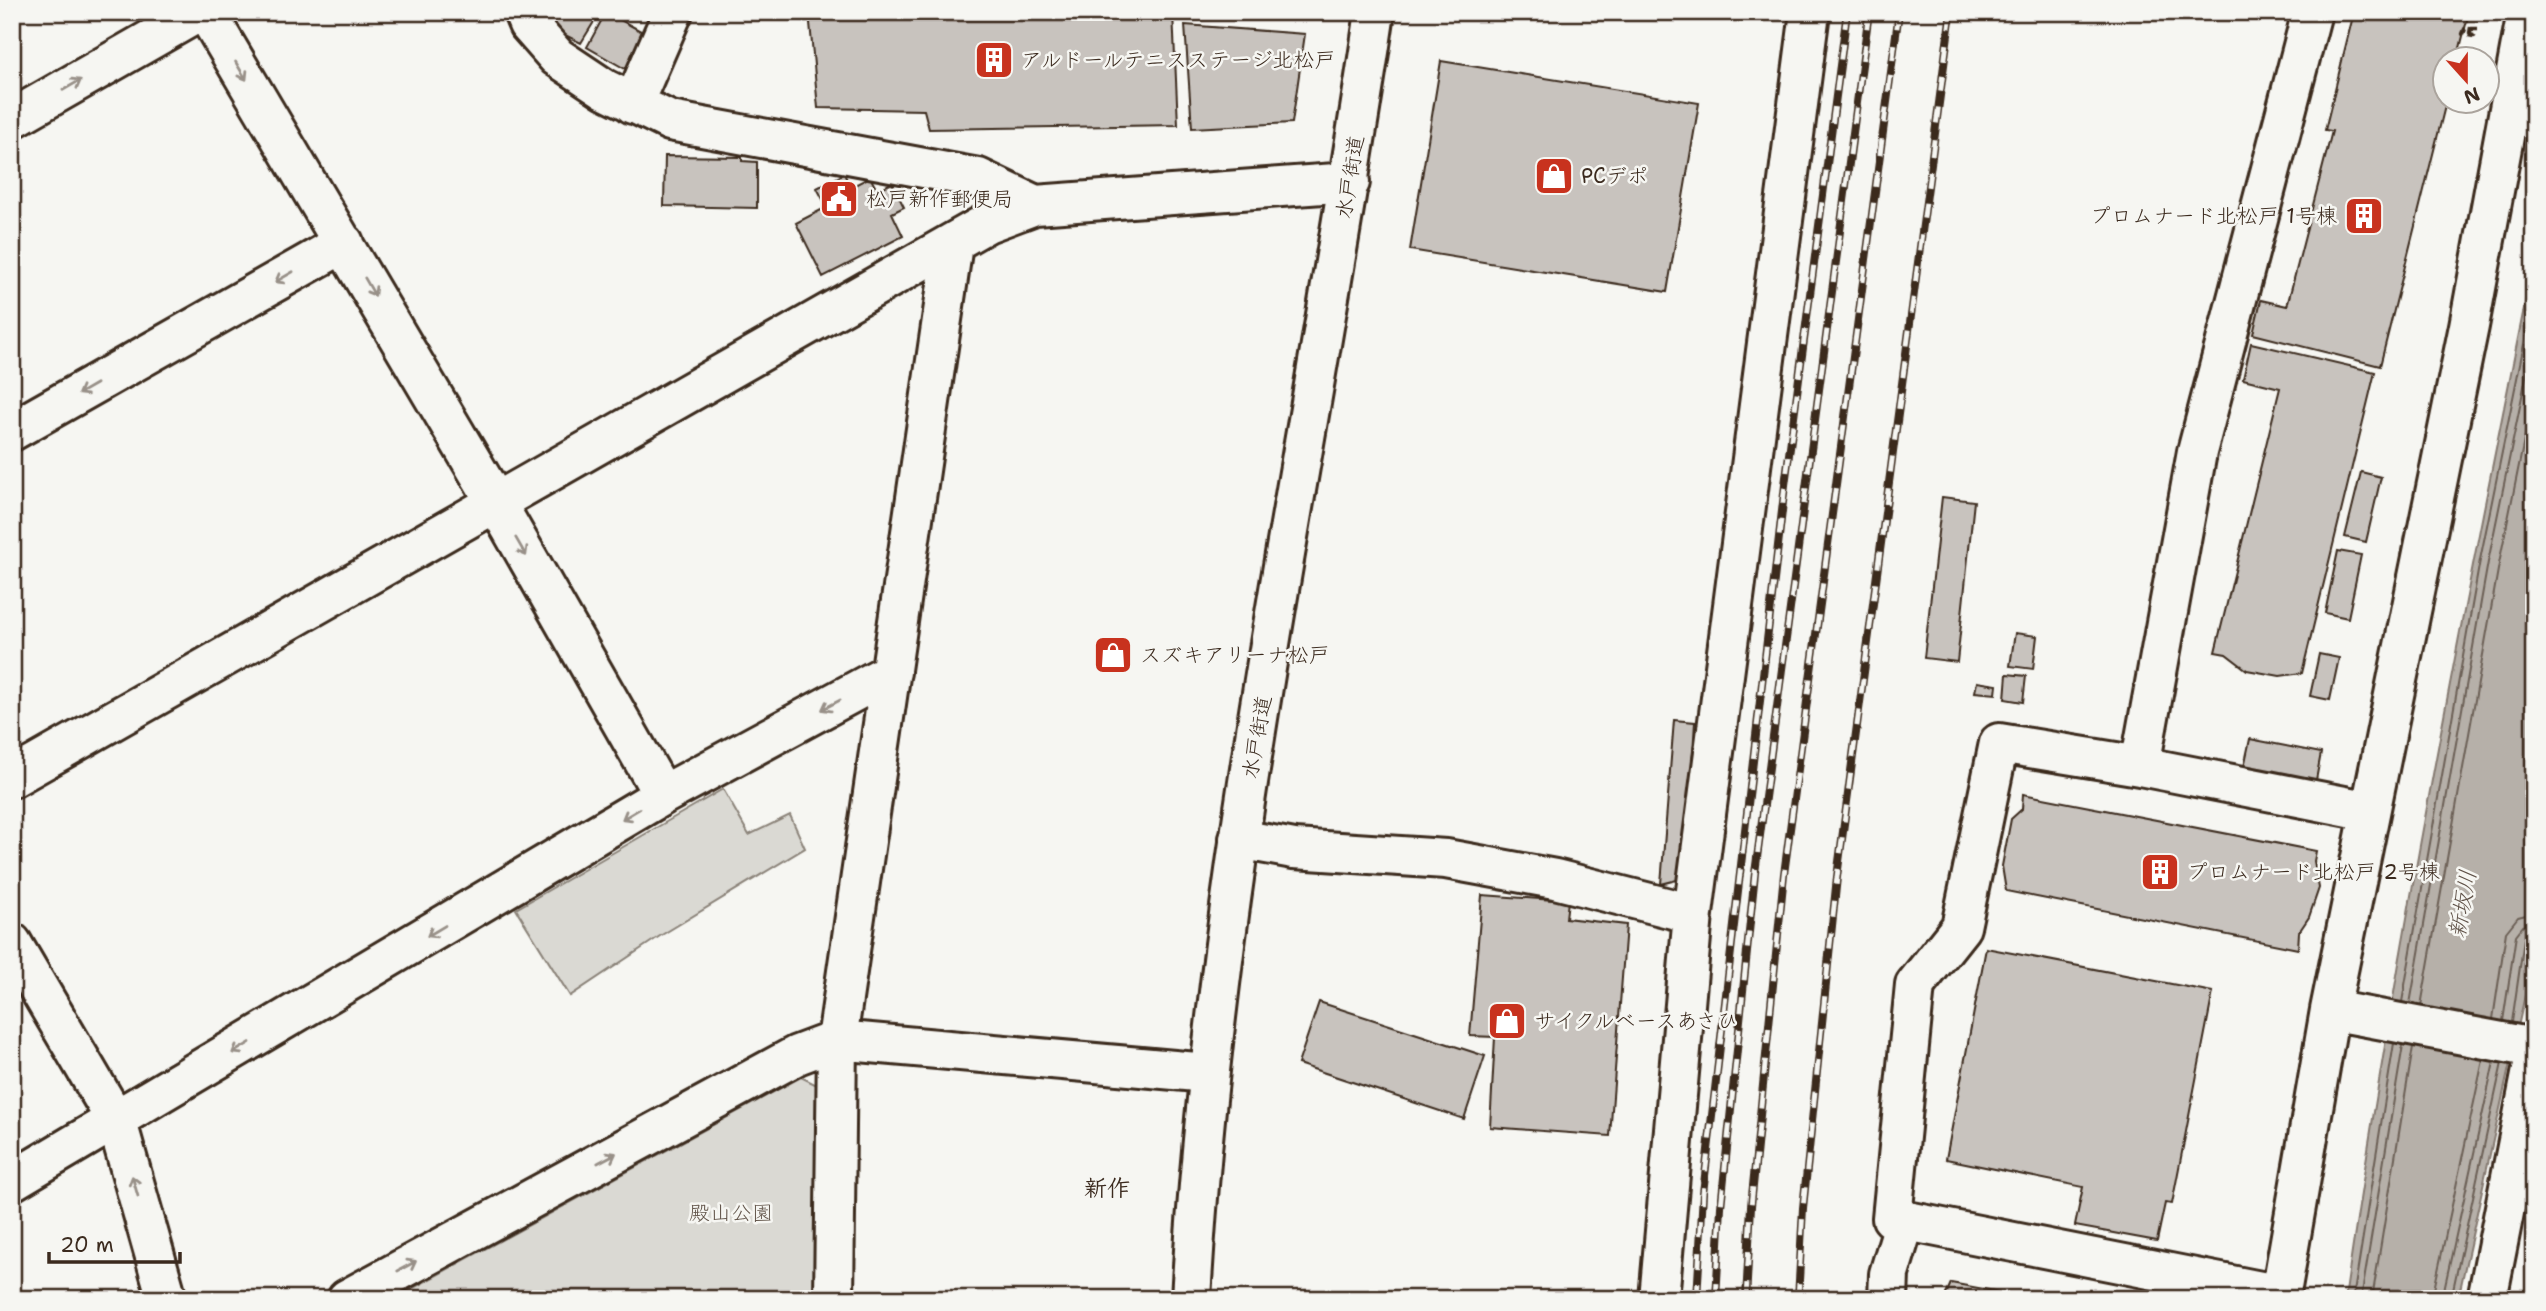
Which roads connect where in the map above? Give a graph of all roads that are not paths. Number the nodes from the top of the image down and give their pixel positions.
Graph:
1 (199, 12) edge
2 (206, 12) edge
3 (523, 12) edge
4 (673, 12) edge
5 (1375, 12) edge
6 (1810, 12) edge
7 (2312, 12) edge
8 (2527, 12) edge
9 (634, 104) junction
10 (12, 119) edge
11 (1350, 182) junction
12 (1035, 205) junction
13 (344, 243) junction
14 (953, 244) junction
15 (12, 431) edge
16 (497, 504) junction
17 (891, 672) junction
18 (2140, 766) junction
19 (12, 778) edge
20 (663, 795) junction
21 (2370, 811) junction
22 (1239, 839) junction
23 (1693, 914) junction
24 (12, 943) edge
25 (2330, 1010) junction
26 (837, 1040) junction
27 (2534, 1048) edge
28 (2534, 1060) edge
29 (1208, 1073) junction
30 (117, 1122) junction
31 (12, 1181) edge
32 (1905, 1221) junction
33 (2281, 1297) edge
34 (167, 1299) edge
35 (347, 1299) edge
36 (834, 1299) edge
37 (1191, 1299) edge
38 (1660, 1299) edge
39 (1888, 1299) edge
40 (2487, 1299) edge

10 -> 1 main road
2 -> 13 main road
3 - 9 main road
4 - 9 main road
5 - 11 main road, 水戸街道
6 - 23 main road
7 - 18 main road
8 - 21 main road
9 - 12 main road
11 - 12 main road
11 - 22 main road, 水戸街道
12 - 14 main road
13 -> 15 main road
13 -> 16 main road
14 - 16 main road
14 - 17 main road
16 - 19 main road
16 -> 20 main road
17 -> 20 main road
17 - 26 main road
18 - 21 main road
18 - 32 main road
20 -> 30 main road
21 - 25 main road
22 - 23 main road
22 - 29 main road, 水戸街道
23 - 38 main road
24 - 30 main road
25 - 27 main road
25 - 33 main road
26 - 29 main road
35 -> 26 main road
26 - 36 main road
28 - 40 main road
29 - 37 main road, 水戸街道
30 - 31 main road
34 -> 30 main road
32 - 33 main road
32 - 39 main road

